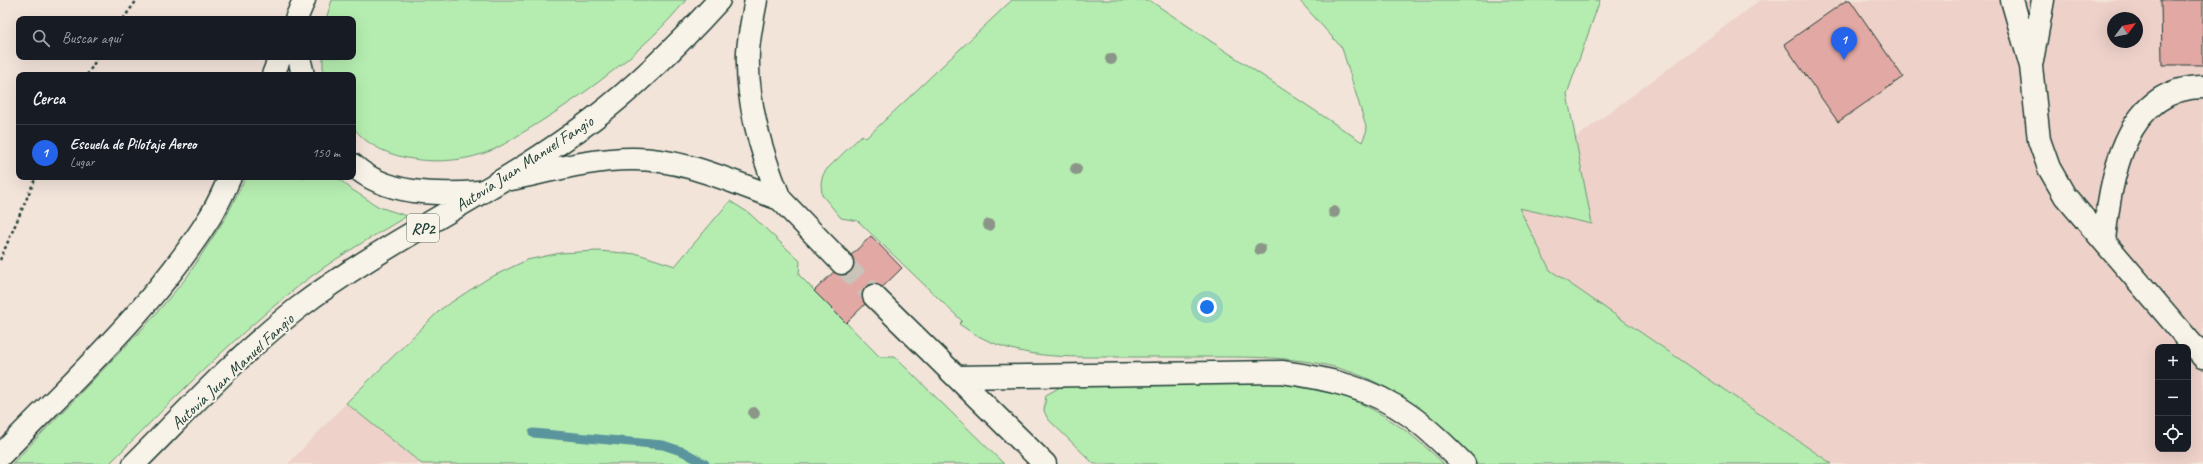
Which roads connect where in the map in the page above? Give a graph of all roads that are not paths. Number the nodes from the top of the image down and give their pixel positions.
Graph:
1 (304, 0) edge
2 (719, 0) edge
3 (756, 0) edge
4 (2012, 0) edge
5 (2043, 0) edge
6 (297, 16) edge
7 (279, 60) edge
8 (300, 60) edge
9 (2031, 66) junction
10 (274, 72) edge
11 (302, 72) edge
12 (2203, 87) edge
13 (356, 168) edge
14 (228, 180) edge
15 (501, 180) junction
16 (482, 192) junction
17 (780, 199) junction
18 (2104, 240) junction
19 (842, 263) tunnel mouth
20 (874, 296) tunnel mouth
21 (2203, 357) edge
22 (957, 377) junction
23 (0, 456) edge
24 (134, 464) edge
25 (1045, 464) edge
26 (1464, 464) edge

1 - 6 main road
2 - 15 main road, Autovía Juan Manuel Fangio / RP2
3 - 17 main road
4 - 9 main road
5 - 9 main road
7 - 10 main road
8 - 11 main road
9 - 18 main road
12 - 18 main road
13 - 16 main road
14 - 23 main road
15 - 16 main road, Autovía Juan Manuel Fangio / RP2
15 - 17 main road
16 - 24 main road, Autovía Juan Manuel Fangio / RP2
17 - 19 main road
18 - 21 main road
20 - 22 main road
22 - 25 main road
22 - 26 main road

